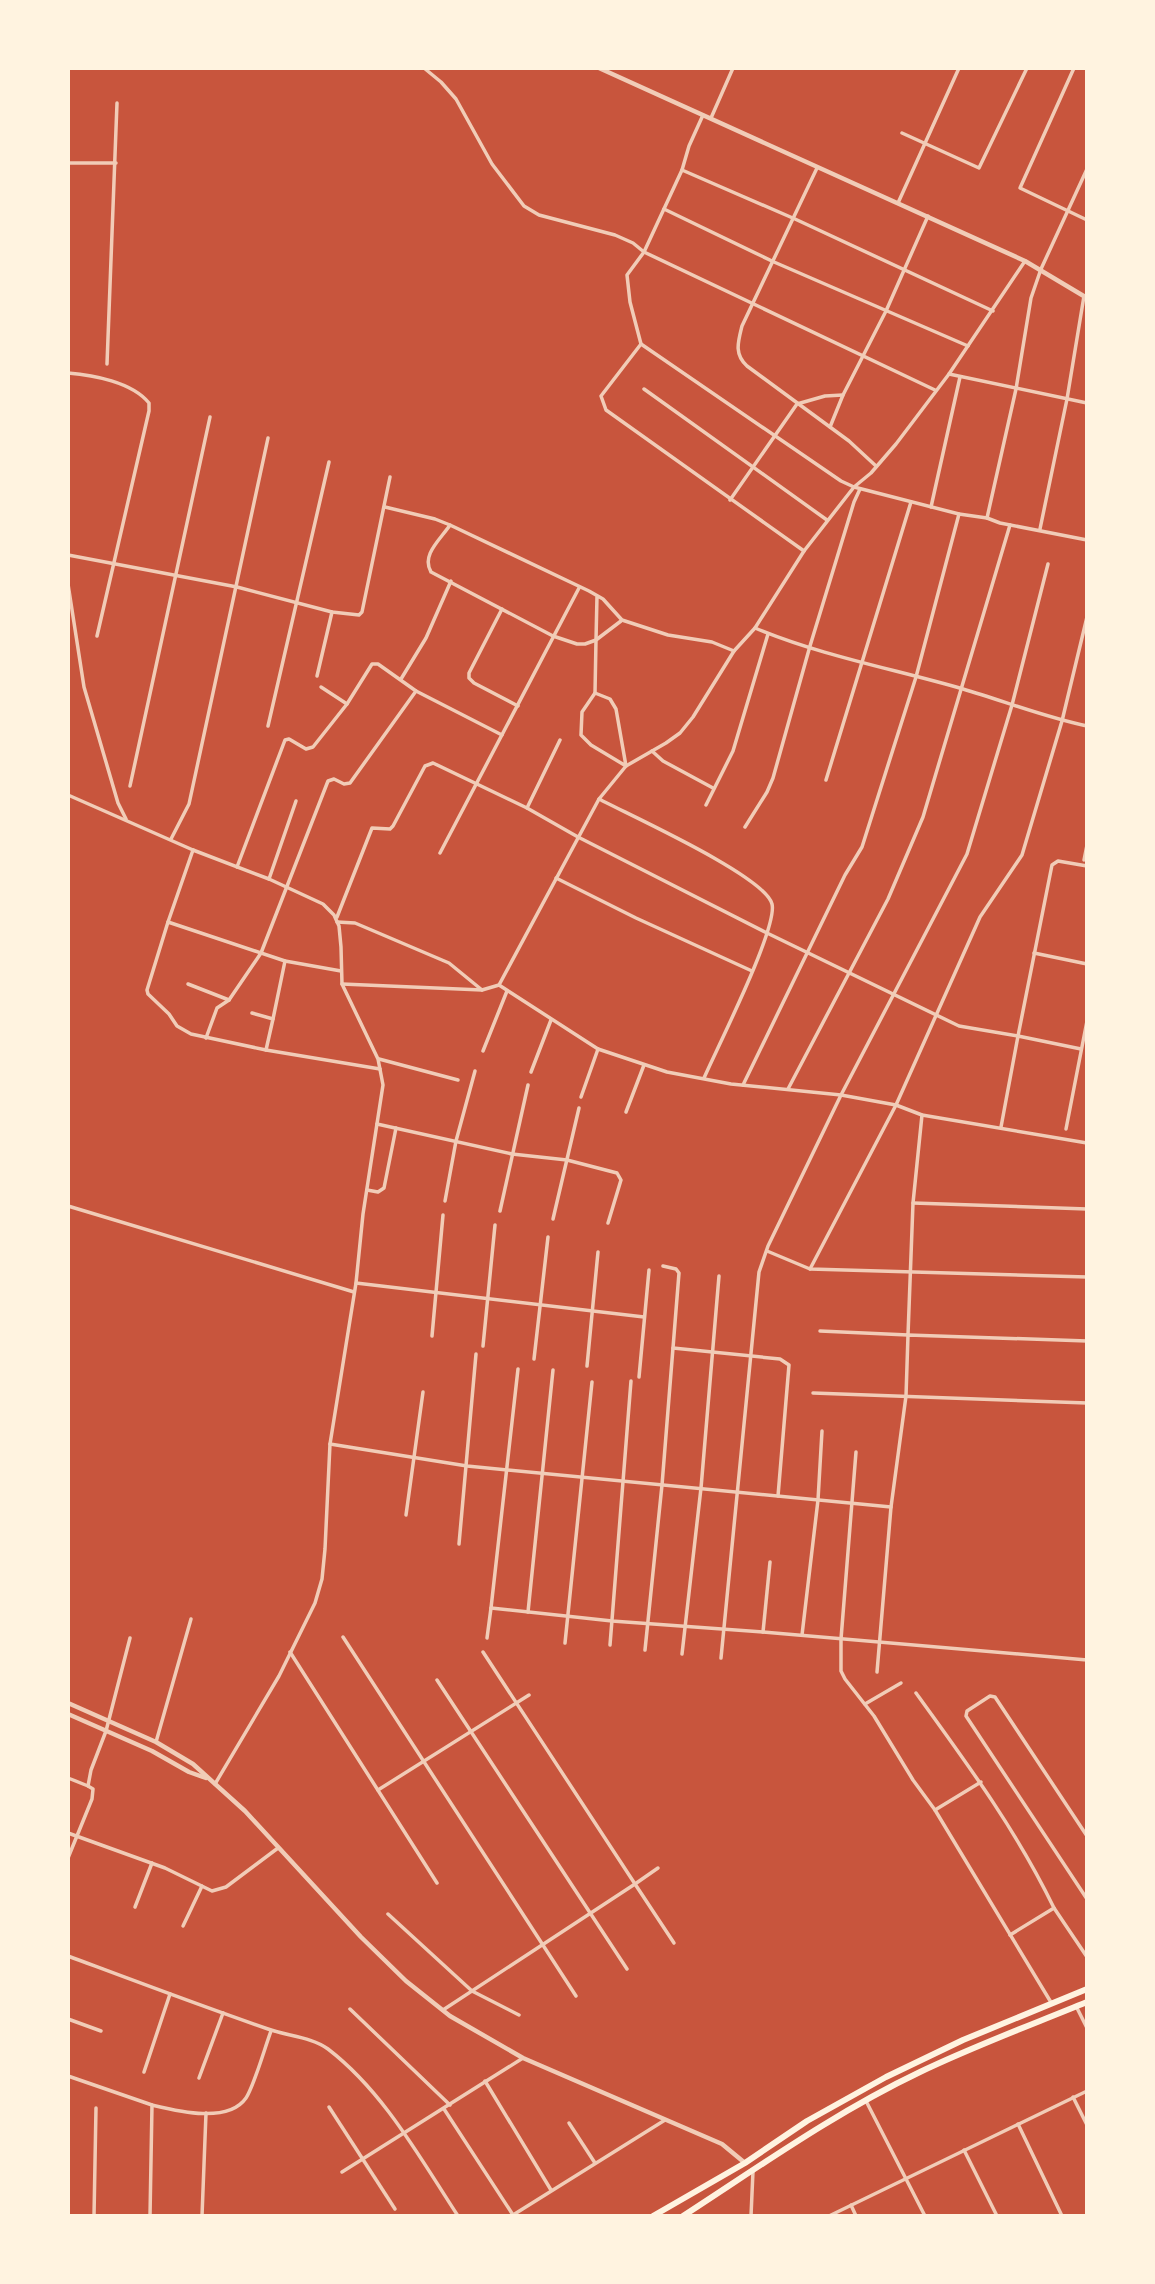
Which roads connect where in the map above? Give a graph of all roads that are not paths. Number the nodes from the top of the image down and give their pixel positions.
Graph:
1 (424, 68) edge
2 (599, 68) edge
3 (733, 68) edge
4 (959, 68) edge
5 (1027, 68) edge
6 (1074, 68) edge
7 (609, 70) edge
8 (117, 103) dead end
9 (703, 115) junction
10 (711, 118) junction
11 (902, 133) dead end
12 (924, 144) junction
13 (68, 163) edge
14 (116, 163) junction
15 (817, 168) junction
16 (1087, 169) edge
17 (682, 170) junction
18 (897, 204) junction
19 (664, 209) junction
20 (1068, 211) junction
21 (929, 216) junction
22 (795, 219) junction
23 (1087, 220) edge
24 (644, 252) junction
25 (1025, 261) junction
26 (774, 262) junction
27 (1041, 269) junction
28 (905, 270) junction
29 (1085, 297) edge
30 (753, 305) junction
31 (886, 311) junction
32 (993, 311) junction
33 (641, 344) junction
34 (968, 346) junction
35 (861, 357) junction
36 (107, 363) dead end
37 (68, 373) edge
38 (949, 374) junction
39 (960, 377) junction
40 (644, 389) dead end
41 (1016, 389) junction
42 (935, 390) junction
43 (843, 395) junction
44 (1067, 399) junction
45 (1087, 403) edge
46 (797, 404) junction
47 (210, 417) dead end
48 (830, 427) junction
49 (775, 436) junction
50 (268, 438) dead end
51 (329, 462) dead end
52 (876, 466) junction
53 (752, 469) junction
54 (390, 477) dead end
55 (854, 487) junction
56 (860, 489) junction
57 (730, 500) junction
58 (911, 502) junction
59 (385, 507) junction
60 (931, 507) junction
61 (959, 514) junction
62 (987, 518) junction
63 (827, 520) junction
64 (1010, 525) junction
65 (450, 526) junction
66 (1040, 529) junction
67 (1087, 540) edge
68 (804, 551) junction
69 (68, 555) edge
70 (114, 563) junction
71 (1048, 564) dead end
72 (175, 576) junction
73 (451, 581) junction
74 (68, 583) edge
75 (237, 587) junction
76 (579, 587) junction
77 (597, 596) junction
78 (297, 603) junction
79 (502, 609) junction
80 (70, 611) edge
81 (332, 612) junction
82 (1087, 617) edge
83 (622, 620) junction
84 (755, 628) junction
85 (768, 634) junction
86 (97, 636) dead end
87 (553, 636) junction
88 (596, 640) junction
89 (810, 646) junction
90 (734, 651) junction
91 (862, 663) junction
92 (317, 676) dead end
93 (916, 677) junction
94 (401, 679) junction
95 (321, 687) dead end
96 (962, 689) junction
97 (416, 691) junction
98 (595, 693) junction
99 (347, 704) junction
100 (1012, 705) junction
101 (517, 706) junction
102 (1062, 721) junction
103 (268, 726) dead end
104 (1087, 726) edge
105 (502, 735) junction
106 (560, 740) dead end
107 (652, 751) junction
108 (625, 766) junction
109 (826, 780) dead end
110 (475, 782) junction
111 (130, 786) dead end
112 (714, 789) junction
113 (68, 795) edge
114 (599, 799) junction
115 (296, 801) dead end
116 (706, 805) dead end
117 (527, 808) junction
118 (127, 821) junction
119 (745, 827) dead end
120 (578, 837) junction
121 (171, 839) junction
122 (1087, 845) edge
123 (193, 850) junction
124 (439, 853) dead end
125 (1084, 860) dead end
126 (1087, 866) edge
127 (236, 867) junction
128 (556, 878) junction
129 (269, 879) junction
130 (288, 888) junction
131 (337, 921) junction
132 (168, 922) junction
133 (768, 933) junction
134 (261, 953) junction
135 (1034, 953) junction
136 (809, 954) junction
137 (285, 961) junction
138 (1087, 964) edge
139 (341, 971) junction
140 (752, 971) junction
141 (850, 973) junction
142 (188, 984) dead end
143 (342, 984) junction
144 (499, 985) junction
145 (482, 990) junction
146 (507, 991) junction
147 (896, 994) junction
148 (229, 1000) junction
149 (252, 1013) dead end
150 (936, 1013) junction
151 (273, 1019) junction
152 (551, 1020) junction
153 (1087, 1021) edge
154 (1018, 1036) junction
155 (206, 1038) junction
156 (598, 1049) junction
157 (1081, 1049) junction
158 (266, 1050) junction
159 (483, 1051) dead end
160 (379, 1059) junction
161 (644, 1065) junction
162 (380, 1069) junction
163 (475, 1071) dead end
164 (531, 1072) dead end
165 (704, 1078) junction
166 (458, 1080) dead end
167 (528, 1085) dead end
168 (743, 1085) junction
169 (788, 1089) junction
170 (841, 1095) junction
171 (581, 1097) dead end
172 (896, 1105) junction
173 (579, 1108) dead end
174 (626, 1112) dead end
175 (922, 1115) junction
176 (377, 1124) junction
177 (1001, 1127) junction
178 (396, 1128) junction
179 (1066, 1129) dead end
180 (456, 1141) junction
181 (1087, 1143) edge
182 (512, 1154) junction
183 (566, 1160) junction
184 (367, 1189) junction
185 (445, 1201) dead end
186 (913, 1203) junction
187 (68, 1206) edge
188 (1087, 1209) edge
189 (500, 1211) dead end
190 (443, 1215) dead end
191 (553, 1219) dead end
192 (608, 1223) dead end
193 (495, 1225) dead end
194 (548, 1237) dead end
195 (766, 1251) junction
196 (598, 1252) dead end
197 (663, 1266) dead end
198 (810, 1269) junction
199 (649, 1270) dead end
200 (910, 1272) junction
201 (719, 1276) dead end
202 (1087, 1276) edge
203 (356, 1283) junction
204 (435, 1291) junction
205 (354, 1292) junction
206 (488, 1297) junction
207 (541, 1303) junction
208 (593, 1310) junction
209 (644, 1317) junction
210 (820, 1331) dead end
211 (908, 1335) junction
212 (432, 1336) dead end
213 (1087, 1341) edge
214 (483, 1346) dead end
215 (673, 1348) junction
216 (712, 1352) junction
217 (476, 1354) dead end
218 (750, 1356) junction
219 (534, 1359) dead end
220 (587, 1366) dead end
221 (518, 1369) dead end
222 (553, 1370) dead end
223 (639, 1377) dead end
224 (631, 1381) dead end
225 (592, 1382) dead end
226 (422, 1392) dead end
227 (813, 1393) dead end
228 (905, 1395) junction
229 (1087, 1403) edge
230 (822, 1431) dead end
231 (330, 1444) junction
232 (856, 1452) dead end
233 (414, 1459) junction
234 (467, 1466) junction
235 (505, 1470) junction
236 (542, 1473) junction
237 (581, 1478) junction
238 (623, 1482) junction
239 (662, 1485) junction
240 (701, 1488) junction
241 (739, 1492) junction
242 (778, 1496) junction
243 (818, 1500) junction
244 (851, 1503) junction
245 (891, 1507) junction
246 (406, 1515) dead end
247 (459, 1544) dead end
248 (769, 1562) dead end
249 (491, 1608) junction
250 (528, 1612) junction
251 (568, 1617) junction
252 (191, 1619) dead end
253 (612, 1621) junction
254 (647, 1623) junction
255 (685, 1626) junction
256 (724, 1629) junction
257 (763, 1632) junction
258 (802, 1635) junction
259 (343, 1637) dead end
260 (130, 1638) dead end
261 (487, 1638) dead end
262 (841, 1639) junction
263 (880, 1642) junction
264 (565, 1643) dead end
265 (610, 1645) dead end
266 (645, 1650) dead end
267 (290, 1652) junction
268 (483, 1652) dead end
269 (682, 1654) dead end
270 (721, 1658) dead end
271 (1087, 1660) edge
272 (877, 1672) dead end
273 (437, 1680) dead end
274 (901, 1683) dead end
275 (916, 1693) dead end
276 (529, 1695) dead end
277 (517, 1702) junction
278 (68, 1703) edge
279 (865, 1704) junction
280 (68, 1714) edge
281 (108, 1721) junction
282 (106, 1731) junction
283 (471, 1731) junction
284 (156, 1742) junction
285 (424, 1760) junction
286 (68, 1778) edge
287 (206, 1778) junction
288 (981, 1782) junction
289 (215, 1784) junction
290 (88, 1786) junction
291 (379, 1790) junction
292 (935, 1810) junction
293 (68, 1833) edge
294 (1087, 1836) edge
295 (78, 1837) junction
296 (278, 1848) junction
297 (68, 1858) edge
298 (152, 1863) junction
299 (658, 1868) dead end
300 (437, 1883) dead end
301 (635, 1884) junction
302 (202, 1886) junction
303 (1087, 1899) edge
304 (135, 1907) dead end
305 (1054, 1908) junction
306 (591, 1913) junction
307 (388, 1914) dead end
308 (183, 1926) dead end
309 (1010, 1935) junction
310 (674, 1943) dead end
311 (543, 1944) junction
312 (68, 1956) edge
313 (1087, 1957) edge
314 (627, 1969) dead end
315 (1087, 1989) edge
316 (472, 1991) junction
317 (170, 1994) junction
318 (576, 1996) dead end
319 (1087, 2002) edge
320 (1052, 2004) junction
321 (1076, 2006) junction
322 (350, 2010) dead end
323 (443, 2010) junction
324 (223, 2013) junction
325 (519, 2015) dead end
326 (68, 2019) edge
327 (1087, 2028) edge
328 (101, 2031) dead end
329 (271, 2031) junction
330 (523, 2058) junction
331 (144, 2071) dead end
332 (68, 2076) edge
333 (199, 2078) dead end
334 (485, 2080) junction
335 (1087, 2091) edge
336 (1073, 2097) junction
337 (866, 2101) junction
338 (152, 2105) junction
339 (450, 2105) junction
340 (329, 2107) dead end
341 (96, 2108) dead end
342 (444, 2109) junction
343 (206, 2113) junction
344 (666, 2119) junction
345 (569, 2123) dead end
346 (1018, 2124) junction
347 (1087, 2125) edge
348 (403, 2132) junction
349 (964, 2151) junction
350 (363, 2158) junction
351 (595, 2163) junction
352 (744, 2163) junction
353 (752, 2171) junction
354 (342, 2172) dead end
355 (906, 2180) junction
356 (551, 2190) junction
357 (851, 2205) junction
358 (395, 2209) dead end
359 (94, 2216) edge
360 (150, 2216) edge
361 (202, 2216) edge
362 (458, 2216) edge
363 (653, 2216) edge
364 (683, 2216) edge
365 (751, 2216) edge
366 (830, 2216) edge
367 (856, 2216) edge
368 (925, 2216) edge
369 (997, 2216) edge
370 (1062, 2216) edge

1 - 24 street
2 - 7 street
3 - 10 street
4 - 12 street
5 - 12 street
6 - 20 street
7 - 9 street
8 - 14 street
9 - 10 street
9 - 17 street
10 - 15 street
11 - 12 street
12 - 18 street
13 - 14 street
14 - 36 street
15 - 18 street
15 - 22 street
16 - 20 street
17 - 19 street
17 - 22 street
18 - 21 street
19 - 24 street
19 - 26 street
20 - 23 street
20 - 27 street
21 - 25 street
21 - 28 street
22 - 26 street
22 - 28 street
24 - 30 street
24 - 33 street
25 - 27 street
25 - 32 street
26 - 30 street
26 - 31 street
27 - 29 street
27 - 41 street
28 - 31 street
28 - 32 street
29 - 44 street
30 - 35 street
30 - 46 street
31 - 34 street
31 - 35 street
32 - 34 street
33 - 49 street
33 - 57 street
34 - 38 street
35 - 42 street
35 - 43 street
37 - 70 street
38 - 39 street
38 - 42 street
39 - 41 street
39 - 60 street
40 - 53 street
41 - 44 street
41 - 62 street
42 - 52 street
43 - 46 street
43 - 48 street
44 - 45 street
44 - 66 street
46 - 48 street
46 - 49 street
47 - 72 street
48 - 52 street
49 - 53 street
49 - 55 street
50 - 75 street
51 - 78 street
52 - 55 street
53 - 57 street
53 - 63 street
54 - 59 street
55 - 56 street
55 - 63 street
56 - 58 street
56 - 89 street
57 - 68 street
58 - 60 street
58 - 91 street
59 - 65 street
59 - 81 street
60 - 61 street
61 - 62 street
61 - 93 street
62 - 64 street
63 - 68 street
64 - 66 street
64 - 96 street
65 - 73 street
65 - 76 street
66 - 67 street
68 - 84 street
69 - 70 street
70 - 72 street
70 - 86 street
71 - 100 street
72 - 75 street
72 - 111 street
73 - 79 street
73 - 94 street
74 - 80 street
75 - 78 street
75 - 121 street
76 - 77 street
76 - 87 street
77 - 83 street
77 - 88 street
78 - 81 street
78 - 103 street
79 - 87 street
79 - 101 street
80 - 118 street
81 - 92 street
82 - 102 street
83 - 88 street
83 - 90 street
84 - 85 street
84 - 90 street
85 - 89 street
85 - 112 street
87 - 88 street
87 - 101 street
88 - 98 street
89 - 91 street
89 - 119 street
90 - 107 street
91 - 93 street
91 - 109 street
93 - 96 street
93 - 136 street
94 - 97 street
94 - 99 street
95 - 99 street
96 - 100 street
96 - 141 street
97 - 105 street
97 - 130 street
98 - 108 street
98 - 108 street
99 - 127 street
100 - 102 street
100 - 147 street
101 - 105 street
102 - 104 street
102 - 150 street
105 - 110 street
106 - 117 street
107 - 108 street
107 - 112 street
108 - 114 street
110 - 117 street
110 - 124 street
110 - 131 street
112 - 116 street
113 - 118 street
114 - 120 street
114 - 133 street
115 - 129 street
117 - 120 street
118 - 121 street
120 - 128 street
120 - 133 street
121 - 123 street
122 - 125 street
123 - 127 street
123 - 132 street
126 - 135 street
127 - 129 street
128 - 140 street
128 - 144 street
129 - 130 street
130 - 131 street
130 - 134 street
131 - 139 street
131 - 145 street
132 - 134 street
132 - 155 street
133 - 136 street
133 - 140 street
134 - 137 street
134 - 148 street
135 - 138 street
135 - 154 street
136 - 141 street
136 - 168 street
137 - 139 street
137 - 151 street
139 - 143 street
140 - 165 street
141 - 147 street
141 - 169 street
142 - 148 street
143 - 145 street
143 - 160 street
144 - 145 street
144 - 146 street
146 - 152 street
146 - 159 street
147 - 150 street
147 - 170 street
148 - 155 street
149 - 151 street
150 - 154 street
150 - 172 street
151 - 158 street
152 - 156 street
152 - 164 street
153 - 157 street
154 - 157 street
154 - 177 street
155 - 158 street
156 - 161 street
156 - 171 street
157 - 179 street
158 - 162 street
160 - 162 street
160 - 166 street
161 - 165 street
161 - 174 street
162 - 176 street
163 - 180 street
165 - 168 street
167 - 182 street
168 - 169 street
169 - 170 street
170 - 172 street
170 - 195 street
172 - 175 street
172 - 198 street
173 - 183 street
175 - 177 street
175 - 186 street
176 - 178 street
176 - 184 street
177 - 181 street
178 - 180 street
178 - 184 street
180 - 182 street
180 - 185 street
182 - 183 street
182 - 189 street
183 - 191 street
183 - 192 street
184 - 203 street
186 - 188 street
186 - 200 street
187 - 205 street
190 - 204 street
193 - 206 street
194 - 207 street
195 - 198 street
195 - 218 street
196 - 208 street
197 - 215 street
198 - 200 street
199 - 209 street
200 - 202 street
200 - 211 street
201 - 216 street
203 - 204 street
203 - 205 street
204 - 206 street
204 - 212 street
205 - 231 street
206 - 207 street
206 - 214 street
207 - 208 street
207 - 219 street
208 - 209 street
208 - 220 street
209 - 223 street
210 - 211 street
211 - 213 street
211 - 228 street
215 - 216 street
215 - 239 street
216 - 218 street
216 - 240 street
217 - 234 street
218 - 241 street
218 - 242 street
221 - 235 street
222 - 236 street
224 - 238 street
225 - 237 street
226 - 233 street
227 - 228 street
228 - 229 street
228 - 245 street
230 - 243 street
231 - 233 street
231 - 267 street
232 - 244 street
233 - 234 street
233 - 246 street
234 - 235 street
234 - 247 street
235 - 236 street
235 - 249 street
236 - 237 street
236 - 250 street
237 - 238 street
237 - 251 street
238 - 239 street
238 - 253 street
239 - 240 street
239 - 254 street
240 - 241 street
240 - 255 street
241 - 242 street
241 - 256 street
242 - 243 street
243 - 244 street
243 - 258 street
244 - 245 street
244 - 262 street
245 - 263 street
248 - 257 street
249 - 250 street
249 - 261 street
250 - 251 street
251 - 253 street
251 - 264 street
252 - 284 street
253 - 254 street
253 - 265 street
254 - 255 street
254 - 266 street
255 - 256 street
255 - 269 street
256 - 257 street
256 - 270 street
257 - 258 street
258 - 262 street
259 - 285 street
260 - 281 street
262 - 263 street
262 - 279 street
263 - 271 street
263 - 272 street
267 - 289 street
267 - 291 street
268 - 277 street
273 - 283 street
274 - 279 street
275 - 288 street
276 - 277 street
277 - 283 street
277 - 301 street
278 - 281 street
279 - 292 street
280 - 282 street
281 - 282 street
281 - 284 street
282 - 287 street
282 - 290 street
283 - 285 street
283 - 306 street
284 - 287 street
285 - 291 street
285 - 311 street
286 - 290 street
287 - 289 street
288 - 292 street
288 - 305 street
289 - 296 street
290 - 295 street
291 - 300 street
292 - 309 street
293 - 295 street
294 - 303 street
295 - 297 street
295 - 298 street
296 - 302 street
296 - 323 street
298 - 302 street
298 - 304 street
299 - 301 street
301 - 306 street
301 - 310 street
302 - 308 street
305 - 309 street
305 - 313 street
306 - 311 street
306 - 314 street
307 - 316 street
309 - 320 street
311 - 316 street
311 - 318 street
312 - 317 street
315 - 320 highway
316 - 323 street
316 - 325 street
317 - 324 street
317 - 331 street
319 - 321 highway
320 - 352 highway
321 - 327 street
321 - 337 highway
322 - 339 street
323 - 330 street
324 - 329 street
324 - 333 street
326 - 328 street
329 - 343 street
329 - 348 street
330 - 334 street
330 - 344 street
332 - 338 street
334 - 339 street
334 - 356 street
335 - 336 street
336 - 346 street
336 - 347 street
337 - 353 highway
337 - 355 street
338 - 343 street
338 - 360 street
339 - 342 street
340 - 350 street
341 - 359 street
342 - 348 street
342 - 356 street
343 - 361 street
344 - 351 street
344 - 352 street
345 - 351 street
346 - 349 street
346 - 370 street
348 - 350 street
348 - 362 street
349 - 355 street
349 - 369 street
350 - 354 street
350 - 358 street
351 - 356 street
352 - 363 highway
353 - 364 highway
353 - 365 street
355 - 357 street
355 - 368 street
357 - 366 street
357 - 367 street

